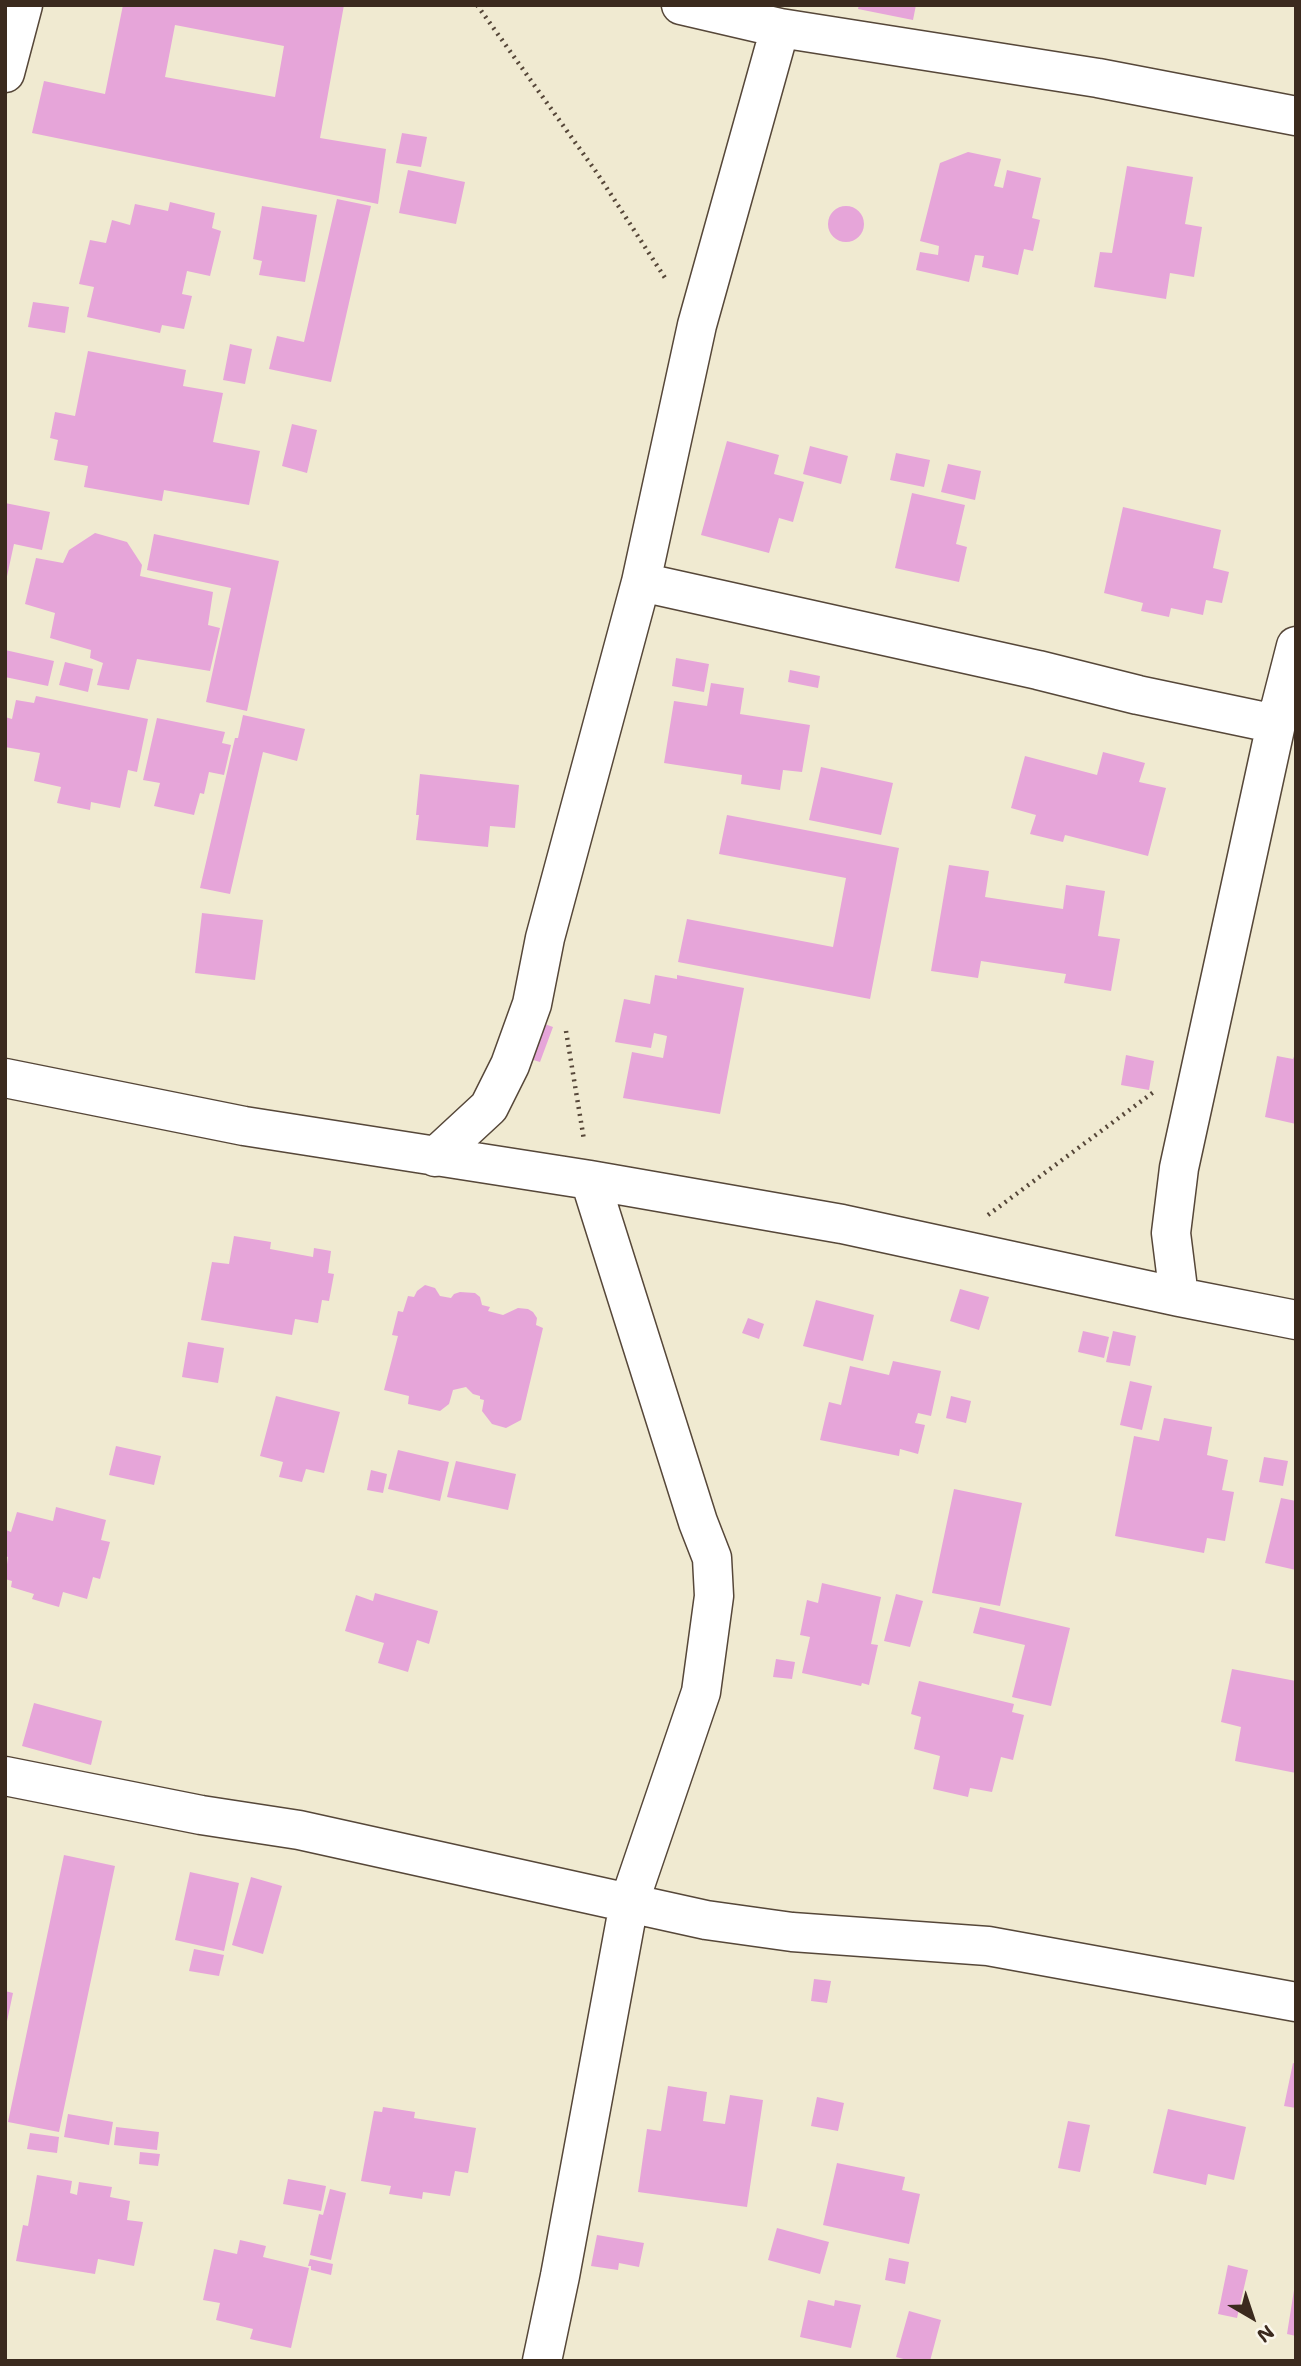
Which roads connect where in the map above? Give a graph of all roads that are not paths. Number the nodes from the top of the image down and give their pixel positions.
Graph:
1 (23, 5) edge
2 (681, 5) edge
3 (780, 28) junction
4 (5, 74) edge
5 (1296, 116) edge
6 (641, 582) junction
7 (1296, 646) edge
8 (1276, 724) junction
9 (5, 1078) edge
10 (435, 1157) junction
11 (590, 1180) junction
12 (1179, 1297) junction
13 (1296, 1320) edge
14 (5, 1776) edge
15 (629, 1903) junction
16 (1296, 2002) edge
17 (542, 2361) edge

1 - 4 street
2 - 3 street
3 - 5 street
3 - 6 street
6 - 8 street
6 - 10 street
7 - 8 street
8 - 12 street
9 - 10 street
10 - 11 street
11 - 12 street
11 - 15 street
12 - 13 street
14 - 15 street
15 - 16 street
15 - 17 street

